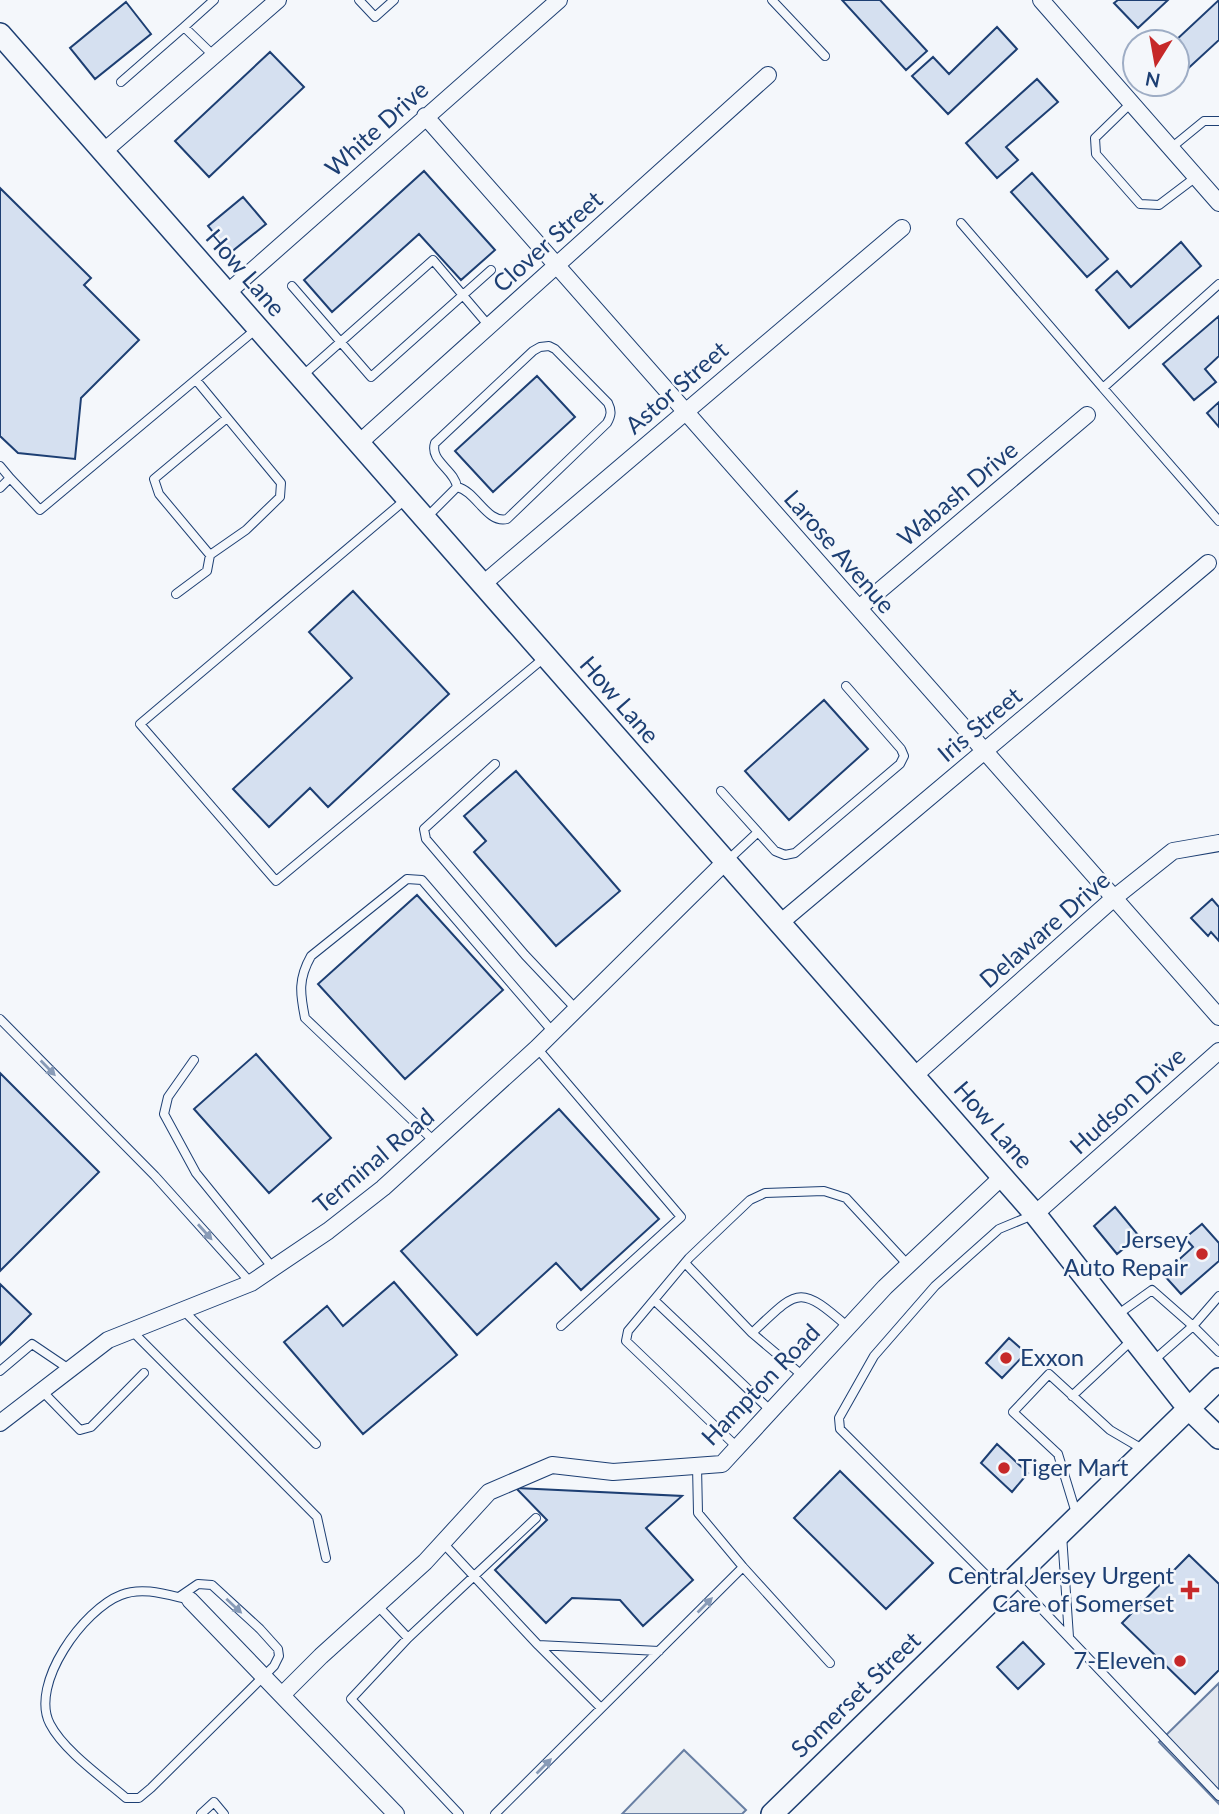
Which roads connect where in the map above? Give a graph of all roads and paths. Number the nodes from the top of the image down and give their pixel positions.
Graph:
1 (214, 0) edge
2 (278, 0) edge
3 (359, 0) edge
4 (394, 0) edge
5 (559, 0) edge
6 (772, 0) edge
7 (1041, 0) edge
8 (184, 27) junction
9 (0, 34) edge
10 (214, 56) junction
11 (825, 56) dead end
12 (768, 75) dead end
13 (121, 82) dead end
14 (1131, 103) junction
15 (425, 116) junction
16 (1219, 121) edge
17 (1171, 148) junction
18 (103, 152) junction
19 (1196, 177) junction
20 (1219, 203) edge
21 (961, 223) dead end
22 (902, 228) dead end
23 (557, 265) junction
24 (491, 270) dead end
25 (1219, 284) edge
26 (292, 286) dead end
27 (227, 293) junction
28 (463, 296) junction
29 (489, 326) junction
30 (258, 328) junction
31 (340, 342) junction
32 (301, 377) junction
33 (196, 380) junction
34 (1103, 388) junction
35 (685, 411) junction
36 (1087, 415) dead end
37 (227, 418) junction
38 (359, 443) junction
39 (0, 466) edge
40 (10, 478) junction
41 (457, 487) junction
42 (0, 488) edge
43 (407, 498) junction
44 (425, 519) junction
45 (1219, 521) edge
46 (210, 555) junction
47 (1208, 563) dead end
48 (483, 584) junction
49 (176, 594) dead end
50 (859, 608) junction
51 (546, 656) junction
52 (846, 686) dead end
53 (985, 751) junction
54 (495, 764) dead end
55 (721, 791) dead end
56 (758, 832) junction
57 (1219, 843) edge
58 (726, 861) junction
59 (1114, 898) junction
60 (780, 923) junction
61 (576, 1009) junction
62 (1219, 1017) edge
63 (0, 1019) edge
64 (553, 1031) junction
65 (537, 1048) junction
66 (1219, 1051) edge
67 (194, 1060) dead end
68 (914, 1076) junction
69 (434, 1141) junction
70 (1003, 1177) junction
71 (1035, 1214) junction
72 (685, 1263) junction
73 (908, 1265) junction
74 (273, 1268) junction
75 (251, 1283) junction
76 (1219, 1296) edge
77 (654, 1300) junction
78 (184, 1311) junction
79 (1116, 1315) junction
80 (561, 1326) dead end
81 (848, 1326) junction
82 (1193, 1326) junction
83 (132, 1331) junction
84 (752, 1334) junction
85 (1134, 1338) junction
86 (1219, 1352) edge
87 (1153, 1361) junction
88 (69, 1369) junction
89 (0, 1371) edge
90 (145, 1373) dead end
91 (804, 1376) junction
92 (1219, 1379) edge
93 (42, 1391) junction
94 (1072, 1396) junction
95 (1188, 1408) junction
96 (771, 1411) junction
97 (0, 1423) edge
98 (1219, 1438) edge
99 (317, 1444) dead end
100 (737, 1447) junction
101 (1144, 1450) junction
102 (697, 1466) junction
103 (1077, 1516) junction
104 (536, 1518) dead end
105 (1061, 1531) junction
106 (443, 1543) junction
107 (326, 1558) dead end
108 (743, 1567) junction
109 (475, 1577) junction
110 (1007, 1584) junction
111 (184, 1599) junction
112 (377, 1605) junction
113 (1069, 1637) junction
114 (408, 1638) junction
115 (538, 1645) junction
116 (659, 1651) junction
117 (830, 1663) dead end
118 (263, 1676) junction
119 (282, 1695) junction
120 (601, 1709) junction
121 (1219, 1796) edge
122 (201, 1814) edge
123 (224, 1814) edge
124 (396, 1814) edge
125 (459, 1814) edge
126 (495, 1814) edge
127 (772, 1814) edge

1 - 8 lane
2 - 10 street
3 - 4 lane
5 - 15 street, White Drive
6 - 11 lane
7 - 14 street
8 - 10 lane
8 - 13 lane
9 - 18 main road, How Lane
10 - 18 street
12 - 23 street, Clover Street
14 - 17 street
14 - 19 lane
15 - 23 street, Larose Avenue
15 - 27 street, White Drive
16 - 17 lane
17 - 19 street
18 - 27 main road, How Lane
19 - 20 street
21 - 34 lane
22 - 35 street, Astor Street
23 - 29 street, Clover Street
23 - 35 street, Larose Avenue
24 - 28 lane
25 - 34 lane
26 - 31 lane
27 - 30 main road, How Lane
28 - 29 lane
28 - 31 lane
28 - 31 lane
29 - 38 street, Clover Street
30 - 32 main road, How Lane
30 - 33 lane
31 - 32 lane
32 - 38 main road, How Lane
33 - 37 lane
33 - 40 lane
34 - 45 lane
35 - 48 street, Astor Street
35 - 50 street, Larose Avenue
36 - 50 street, Wabash Drive
37 - 46 lane
37 - 46 lane
38 - 43 main road, How Lane
39 - 40 lane
40 - 42 lane
41 - 41 lane
41 - 44 lane
43 - 44 main road, How Lane
43 - 51 lane
44 - 48 main road, How Lane
46 - 49 lane
47 - 53 street, Iris Street
48 - 51 main road, How Lane
50 - 53 street, Larose Avenue
51 - 58 main road, How Lane
52 - 56 lane
53 - 59 street, Larose Avenue
53 - 60 street, Iris Street
54 - 61 lane
55 - 56 lane
56 - 58 lane
57 - 59 street, Delaware Drive
58 - 60 main road, How Lane
58 - 61 street, Terminal Road
59 - 62 street, Larose Avenue
59 - 68 street, Delaware Drive
60 - 68 main road, How Lane
61 - 64 street, Terminal Road
63 -> 75 lane
64 - 65 street, Terminal Road
64 - 69 lane
65 - 69 street, Terminal Road
65 - 80 lane
66 - 71 street, Hudson Drive
67 - 74 lane
68 - 70 main road, How Lane
69 - 74 street, Terminal Road
70 - 71 main road, How Lane
70 - 73 street, Hampton Road
71 - 79 main road, How Lane
71 - 110 lane
72 - 73 lane
72 - 77 lane
72 - 84 lane
73 - 81 street, Hampton Road
74 - 75 street, Terminal Road
75 - 78 street, Terminal Road
76 - 82 lane
77 - 96 lane
77 - 100 lane
78 - 83 street, Terminal Road
78 - 99 lane
79 - 82 lane
79 - 85 main road, How Lane
81 - 84 lane
81 - 91 street, Hampton Road
82 - 86 lane
82 - 87 lane
83 - 88 street, Terminal Road
83 - 107 lane
84 - 91 lane
85 - 87 main road, How Lane
85 - 94 lane
87 - 95 main road, How Lane
88 - 89 lane
88 - 93 street, Terminal Road
90 - 93 lane
91 - 96 street, Hampton Road
92 - 95 main road, Somerset Street
93 - 97 street, Terminal Road
94 - 101 lane
94 - 103 lane
95 - 98 main road, How Lane
95 - 101 main road, Somerset Street
96 - 100 street, Hampton Road
100 - 102 street, Hampton Road
101 - 103 main road, Somerset Street
102 - 106 street, Hampton Road
102 - 108 lane
103 - 105 main road, Somerset Street
104 - 109 lane
105 - 110 main road, Somerset Street
105 - 113 lane
106 - 109 lane
106 - 112 street, Hampton Road
116 -> 108 lane
108 - 117 lane
109 - 114 lane
109 - 115 lane
110 - 113 lane
110 - 127 main road, Somerset Street
111 - 118 street
111 -> 118 lane
111 - 118 lane
112 - 114 lane
112 - 119 street, Hampton Road
113 - 121 lane
114 - 125 lane
115 - 116 lane
115 - 120 lane
116 - 120 lane
118 - 119 street
119 - 124 street
126 -> 120 lane
122 - 123 lane

